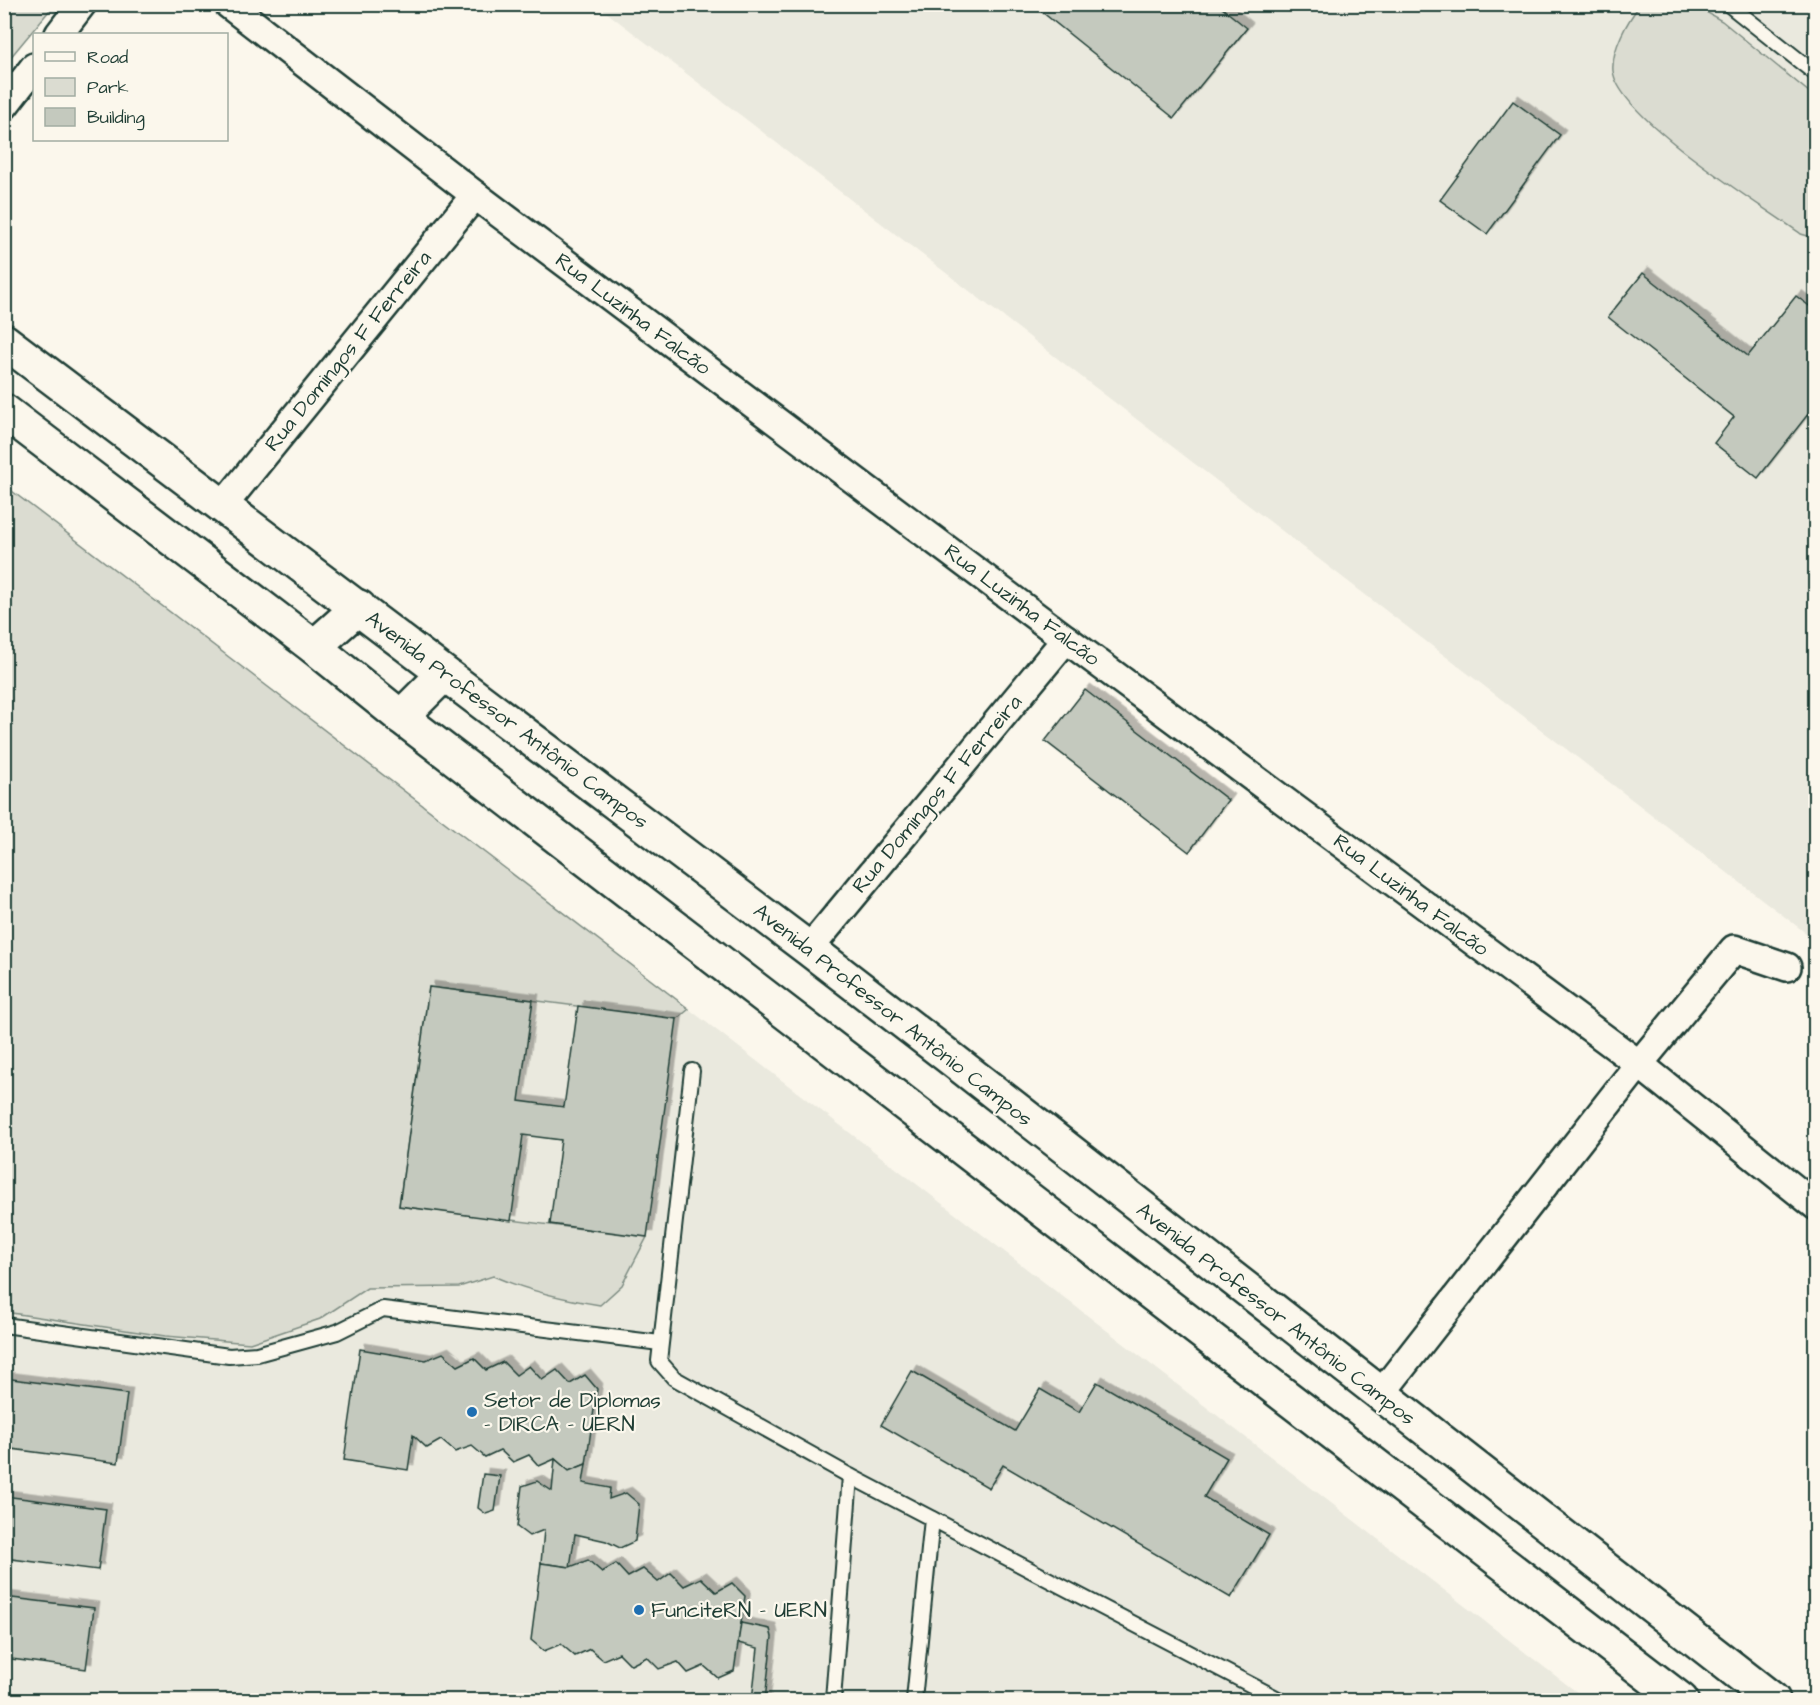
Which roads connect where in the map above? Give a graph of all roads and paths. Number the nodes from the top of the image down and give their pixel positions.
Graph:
1 (82, 4) edge
2 (228, 4) edge
3 (1728, 4) edge
4 (60, 33) edge
5 (33, 68) edge
6 (1815, 74) edge
7 (4, 106) edge
8 (475, 195) junction
9 (4, 341) edge
10 (4, 411) edge
11 (222, 507) junction
12 (358, 607) junction
13 (1066, 639) junction
14 (314, 647) junction
15 (444, 674) junction
16 (401, 717) junction
17 (809, 949) junction
18 (1787, 967) dead end
19 (1639, 1064) junction
20 (692, 1071) dead end
21 (1815, 1206) edge
22 (4, 1325) edge
23 (660, 1343) junction
24 (1380, 1395) junction
25 (850, 1476) junction
26 (932, 1519) junction
27 (832, 1701) edge
28 (914, 1701) edge
29 (1280, 1701) edge
30 (1681, 1701) edge
31 (1773, 1701) edge

1 - 4 street
2 - 8 street, Rua Luzinha Falcão
3 - 6 lane
5 - 7 street
8 - 11 street, Rua Domingos F Ferreira
8 - 13 street, Rua Luzinha Falcão
9 - 11 street, Avenida Professor Antônio Campos
10 - 14 street
11 - 12 street, Avenida Professor Antônio Campos
12 - 14 street
12 - 15 street, Avenida Professor Antônio Campos
13 - 17 street, Rua Domingos F Ferreira
13 - 19 street, Rua Luzinha Falcão
14 - 16 street
15 - 16 street
15 - 17 street, Avenida Professor Antônio Campos
16 - 30 street
17 - 24 street, Avenida Professor Antônio Campos
18 - 19 street
19 - 21 street, Rua Luzinha Falcão
19 - 24 street
20 - 23 lane
22 - 23 lane
23 - 25 lane
24 - 31 street, Avenida Professor Antônio Campos
25 - 26 lane
25 - 27 lane
26 - 28 lane
26 - 29 lane

